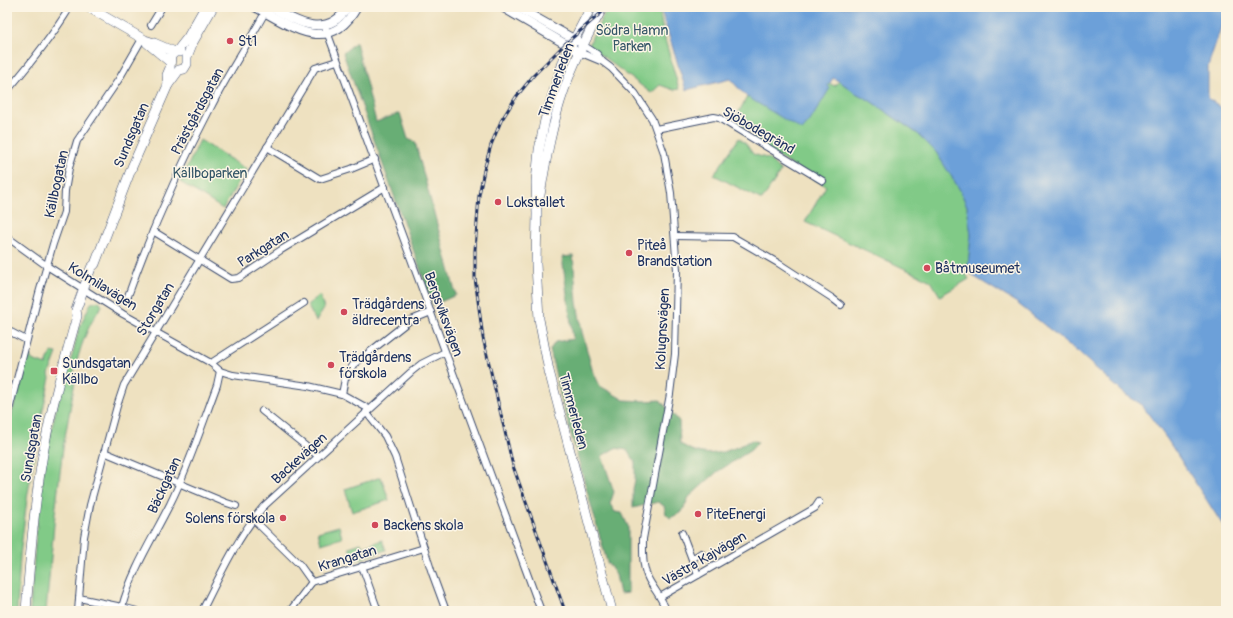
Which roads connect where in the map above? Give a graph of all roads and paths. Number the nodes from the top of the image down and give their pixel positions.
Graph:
1 (88, 7) edge
2 (162, 7) edge
3 (205, 7) edge
4 (213, 7) edge
5 (255, 7) edge
6 (348, 7) edge
7 (357, 7) edge
8 (502, 7) edge
9 (518, 7) edge
10 (591, 7) edge
11 (602, 7) edge
12 (70, 8) edge
13 (268, 9) edge
14 (326, 24) junction
15 (151, 25) dead end
16 (328, 33) junction
17 (144, 40) junction
18 (572, 43) junction
19 (581, 48) junction
20 (176, 52) junction
21 (187, 57) junction
22 (338, 61) junction
23 (170, 63) junction
24 (179, 70) junction
25 (168, 86) junction
26 (7, 91) edge
27 (656, 129) junction
28 (267, 147) junction
29 (375, 159) junction
30 (823, 182) dead end
31 (386, 187) junction
32 (537, 214) junction
33 (153, 231) junction
34 (675, 236) junction
35 (7, 237) edge
36 (199, 261) junction
37 (47, 266) junction
38 (86, 290) junction
39 (128, 296) dead end
40 (304, 303) dead end
41 (841, 305) dead end
42 (431, 312) junction
43 (7, 330) edge
44 (156, 333) junction
45 (26, 340) junction
46 (445, 352) junction
47 (211, 363) junction
48 (220, 371) junction
49 (10, 394) edge
50 (342, 394) junction
51 (262, 411) dead end
52 (368, 411) junction
53 (7, 418) edge
54 (104, 452) junction
55 (318, 456) junction
56 (179, 483) junction
57 (819, 502) dead end
58 (236, 506) dead end
59 (253, 519) junction
60 (682, 533) dead end
61 (424, 548) junction
62 (701, 553) dead end
63 (692, 558) junction
64 (362, 566) junction
65 (698, 575) junction
66 (312, 582) junction
67 (660, 597) junction
68 (79, 598) junction
69 (122, 607) junction
70 (26, 611) edge
71 (78, 611) edge
72 (138, 611) edge
73 (202, 611) edge
74 (290, 611) edge
75 (378, 611) edge
76 (446, 611) edge
77 (541, 611) edge
78 (612, 611) edge
79 (666, 611) edge

1 - 17 main road
2 - 15 street
3 - 20 main road, Sundsgatan
4 - 21 main road, Sundsgatan
5 - 13 street
6 - 14 street
7 - 16 street
8 - 18 street
9 - 18 street
10 - 18 main road, Timmerleden
11 - 19 main road, Timmerleden
12 - 26 street
13 - 14 street
13 - 16 street
13 - 33 street, Prästgårdsgatan
14 - 16 street, Bergsviksvägen
16 - 22 street, Bergsviksvägen
17 - 20 main road
17 - 23 main road
17 - 37 street, Källbogatan
18 - 19 street
18 - 32 main road, Timmerleden
19 - 27 street, Kolugnsvägen
19 - 32 main road, Timmerleden
20 - 21 main road
20 - 23 main road, Sundsgatan
21 - 24 main road, Sundsgatan
22 - 28 street, Storgatan
22 - 29 street, Bergsviksvägen
23 - 24 main road
23 - 25 main road, Sundsgatan
24 - 25 main road, Sundsgatan
25 - 38 main road, Sundsgatan
27 - 30 street, Sjöbodegränd
27 - 34 street, Kolugnsvägen
28 - 29 street
28 - 36 street, Storgatan
29 - 31 street, Bergsviksvägen
31 - 36 street, Parkgatan
31 - 42 street, Bergsviksvägen
32 - 78 main road, Timmerleden
33 - 36 street, Parkgatan
33 - 39 street, Prästgårdsgatan
34 - 41 street
34 - 67 street, Kolugnsvägen
35 - 37 street, Kolmilavägen
36 - 44 street, Storgatan
37 - 38 street, Kolmilavägen
37 - 45 street, Källbogatan
38 - 44 street, Kolmilavägen
38 - 70 main road, Sundsgatan
40 - 47 street
42 - 46 street, Bergsviksvägen
42 - 50 street
43 - 45 street
44 - 47 street, Kolmilavägen
44 - 54 street, Storgatan
45 - 49 street, Källbogatan
46 - 52 street, Backevägen
46 - 77 street, Bergsviksvägen
47 - 48 street, Kolmilavägen
48 - 50 street, Kolmilavägen
48 - 56 street, Bäckgatan
49 - 53 street, Källbogatan
50 - 52 street, Kolmilavägen
51 - 55 street
52 - 55 street, Backevägen
52 - 61 street
54 - 56 street
54 - 68 street, Storgatan
55 - 59 street, Backevägen
56 - 58 street
56 - 69 street, Bäckgatan
57 - 65 street, Västra Kajvägen
59 - 66 street
59 - 73 street, Backevägen
60 - 63 street
61 - 64 street, Krangatan
61 - 76 street
62 - 63 street
63 - 65 street
64 - 66 street, Krangatan
64 - 75 street
65 - 67 street, Västra Kajvägen
66 - 74 street, Krangatan
67 - 79 street, Kolugnsvägen
68 - 69 street
68 - 71 street, Storgatan
69 - 72 street

